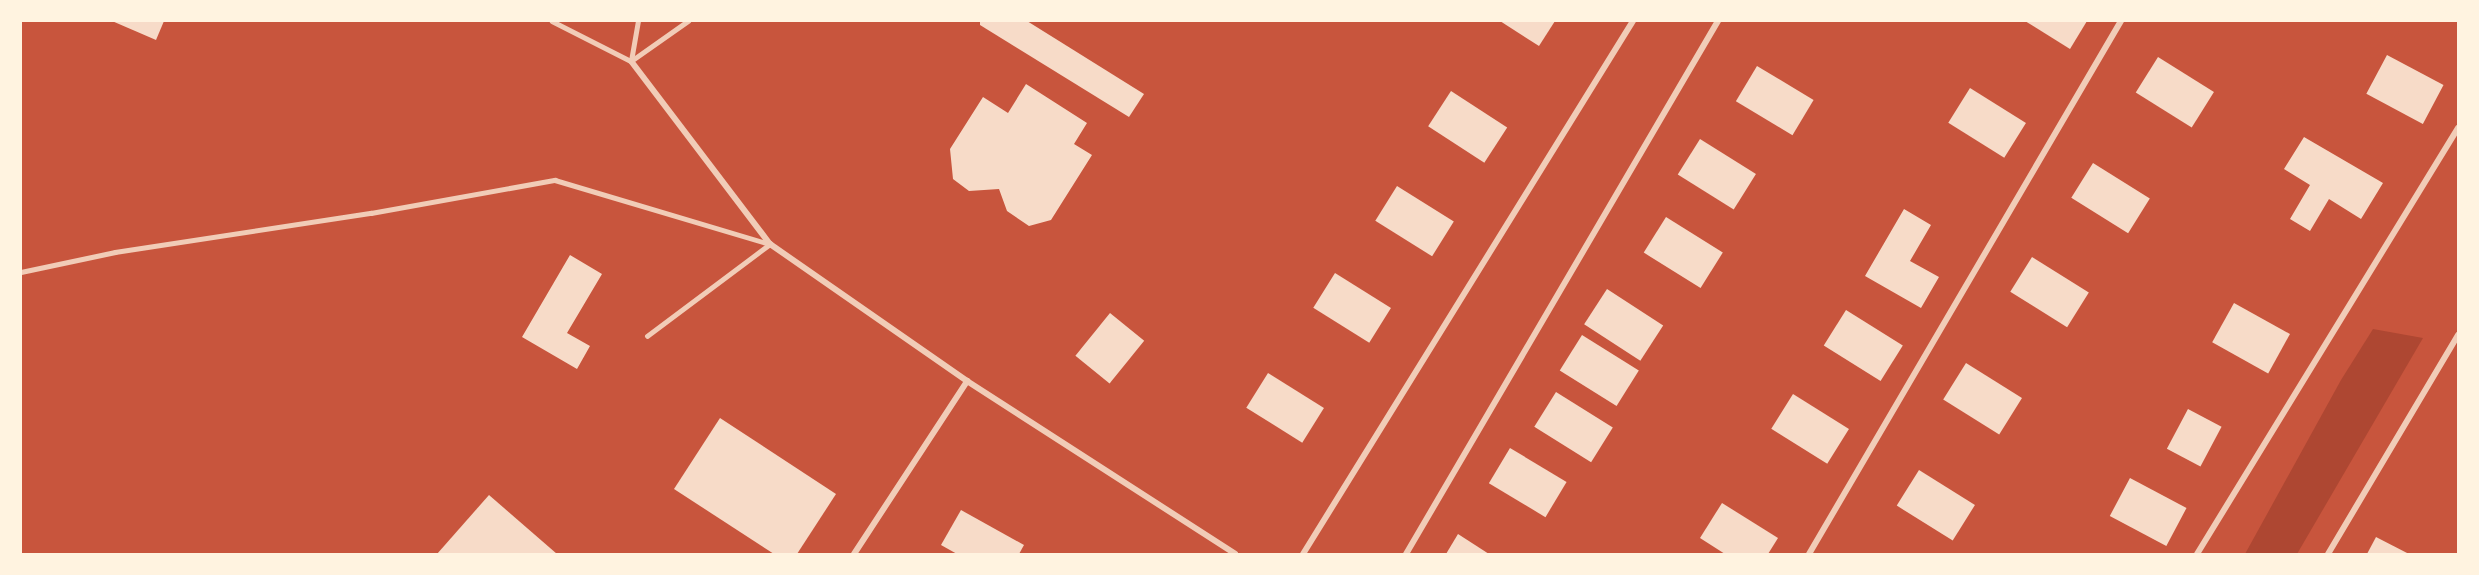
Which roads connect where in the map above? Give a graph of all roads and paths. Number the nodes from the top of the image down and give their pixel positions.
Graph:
1 (552, 21) edge
2 (638, 21) edge
3 (688, 21) edge
4 (1633, 21) edge
5 (1718, 21) edge
6 (2121, 21) edge
7 (631, 61) junction
8 (2458, 128) edge
9 (770, 244) junction
10 (21, 272) edge
11 (2458, 335) edge
12 (647, 336) dead end
13 (967, 381) junction
14 (854, 554) edge
15 (1235, 554) edge
16 (1303, 554) edge
17 (1406, 554) edge
18 (1809, 554) edge
19 (2197, 554) edge
20 (2328, 554) edge

1 - 7 lane
2 - 7 lane
3 - 7 lane
4 - 16 street
5 - 17 street
6 - 18 street
7 - 9 street
8 - 19 street
9 - 10 lane
9 - 12 lane
9 - 13 street
11 - 20 street
13 - 14 street
13 - 15 street

